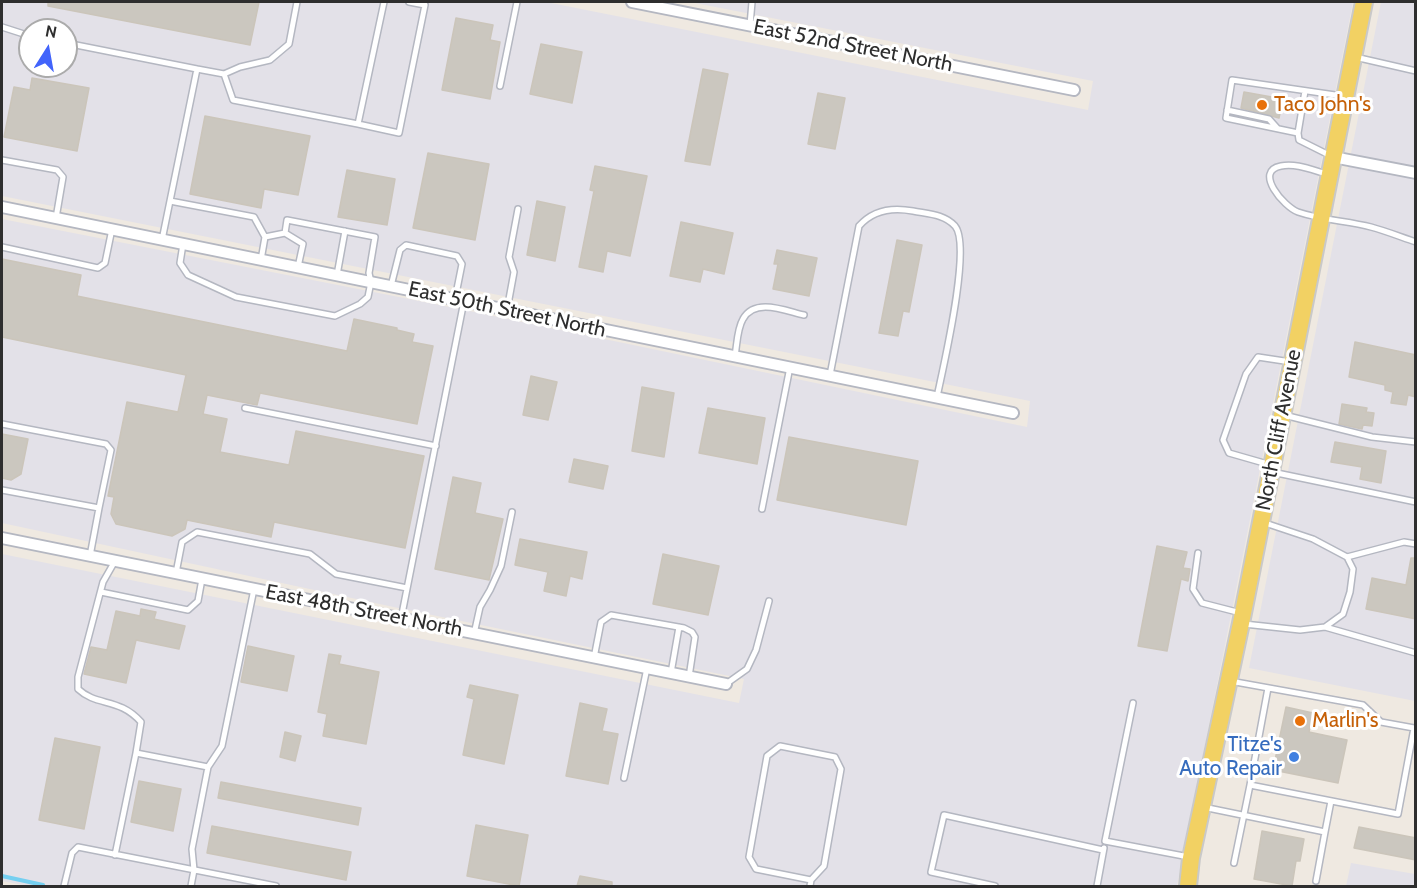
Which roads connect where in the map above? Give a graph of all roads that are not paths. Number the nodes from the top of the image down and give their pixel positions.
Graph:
1 (297, 2) edge
2 (384, 2) edge
3 (409, 2) edge
4 (517, 2) edge
5 (632, 2) edge
6 (752, 2) edge
7 (1364, 2) edge
8 (750, 25) junction
9 (2, 27) edge
10 (18, 32) edge
11 (78, 45) edge
12 (1353, 57) junction
13 (197, 69) junction
14 (1416, 70) edge
15 (224, 74) junction
16 (500, 86) dead end
17 (1074, 90) dead end
18 (1305, 91) junction
19 (1345, 96) junction
20 (358, 124) junction
21 (1298, 133) junction
22 (1334, 157) junction
23 (2, 160) edge
24 (1416, 173) edge
25 (1330, 175) junction
26 (170, 201) junction
27 (2, 207) edge
28 (518, 209) dead end
29 (1322, 217) junction
30 (56, 218) junction
31 (112, 229) junction
32 (345, 231) junction
33 (285, 233) junction
34 (265, 237) junction
35 (162, 240) junction
36 (1416, 242) edge
37 (183, 244) junction
38 (2, 247) edge
39 (261, 260) junction
40 (298, 267) junction
41 (336, 275) junction
42 (371, 282) junction
43 (391, 286) junction
44 (459, 300) junction
45 (507, 310) junction
46 (804, 315) dead end
47 (735, 356) junction
48 (1293, 362) junction
49 (790, 367) junction
50 (830, 375) junction
51 (937, 397) junction
52 (245, 408) dead end
53 (1013, 413) dead end
54 (1282, 415) junction
55 (2, 424) edge
56 (1416, 442) edge
57 (436, 446) junction
58 (1272, 469) junction
59 (2, 490) edge
60 (1416, 502) edge
61 (99, 508) junction
62 (762, 509) dead end
63 (512, 512) dead end
64 (1261, 522) junction
65 (2, 538) edge
66 (1416, 544) edge
67 (1198, 553) dead end
68 (90, 556) junction
69 (1347, 557) junction
70 (115, 561) junction
71 (176, 573) junction
72 (202, 579) junction
73 (407, 588) junction
74 (254, 589) junction
75 (101, 592) junction
76 (769, 601) dead end
77 (1242, 618) junction
78 (401, 619) junction
79 (679, 627) junction
80 (1325, 627) junction
81 (474, 634) junction
82 (1416, 653) edge
83 (594, 658) junction
84 (647, 668) junction
85 (670, 673) junction
86 (689, 677) junction
87 (1228, 681) junction
88 (726, 684) joint
89 (1268, 688) junction
90 (1133, 704) dead end
91 (136, 753) junction
92 (208, 767) junction
93 (624, 778) dead end
94 (1250, 785) junction
95 (1331, 801) junction
96 (1202, 807) junction
97 (1244, 815) junction
98 (1325, 832) junction
99 (1105, 840) junction
100 (1103, 850) junction
101 (115, 855) junction
102 (1191, 858) junction
103 (1234, 863) dead end
104 (194, 870) junction
105 (1316, 881) dead end
106 (810, 883) edge
107 (64, 886) edge
108 (191, 886) edge
109 (276, 886) edge
110 (994, 886) edge
111 (1097, 886) edge
112 (1181, 886) edge
113 (1188, 886) edge

1 - 15 lane
2 - 20 lane
3 - 20 lane
4 - 16 lane
5 - 8 street, East 52nd Street North
6 - 8 lane
7 - 12 main road, North Cliff Avenue
8 - 17 street, East 52nd Street North
9 - 10 lane
11 - 13 lane
12 - 14 lane
12 - 19 main road, North Cliff Avenue
13 - 15 lane
13 - 26 lane
15 - 20 lane
18 - 19 lane
18 - 21 lane
18 - 21 lane
19 - 22 main road, North Cliff Avenue
21 - 22 lane
22 - 24 street
22 - 25 main road, North Cliff Avenue
23 - 30 lane
25 - 29 main road, North Cliff Avenue
25 - 29 lane
26 - 34 lane
26 - 35 lane
27 - 30 street, East 50th Street North
28 - 45 lane
29 - 36 lane
29 - 48 main road, North Cliff Avenue
30 - 31 street, East 50th Street North
31 - 35 street, East 50th Street North
31 - 38 lane
32 - 33 lane
32 - 41 lane
32 - 42 lane
33 - 34 lane
33 - 40 lane
34 - 39 lane
35 - 37 street, East 50th Street North
37 - 39 street, East 50th Street North
37 - 42 lane
39 - 40 street, East 50th Street North
40 - 41 street, East 50th Street North
41 - 42 street, East 50th Street North
42 - 43 street, East 50th Street North
43 - 44 street, East 50th Street North
43 - 44 lane
44 - 45 street, East 50th Street North
44 - 57 lane
45 - 47 street, East 50th Street North
46 - 47 lane
47 - 49 street, East 50th Street North
48 - 54 main road, North Cliff Avenue
48 - 58 lane
49 - 50 street, East 50th Street North
49 - 62 lane
50 - 51 street, East 50th Street North
50 - 51 lane
51 - 53 street, East 50th Street North
52 - 57 lane
54 - 56 lane
54 - 58 main road, North Cliff Avenue
55 - 61 lane
57 - 73 lane
58 - 60 lane
58 - 64 main road, North Cliff Avenue
59 - 61 lane
61 - 68 lane
63 - 81 lane
64 - 69 lane
64 - 77 main road, North Cliff Avenue
65 - 68 street, East 48th Street North
66 - 69 lane
67 - 77 lane
68 - 70 street, East 48th Street North
69 - 80 lane
70 - 71 street, East 48th Street North
70 - 75 lane
71 - 72 street, East 48th Street North
71 - 73 lane
72 - 74 street, East 48th Street North
72 - 75 lane
73 - 78 lane
74 - 78 street, East 48th Street North
74 - 92 lane
75 - 91 lane
76 - 88 lane
77 - 80 lane
77 - 87 main road, North Cliff Avenue
78 - 81 street, East 48th Street North
79 - 83 lane
79 - 85 lane
79 - 86 lane
80 - 82 lane
81 - 83 street, East 48th Street North
83 - 84 street, East 48th Street North
84 - 85 street, East 48th Street North
84 - 93 lane
85 - 86 street, East 48th Street North
86 - 88 street, East 48th Street North
87 - 89 lane
87 - 96 main road, North Cliff Avenue
89 - 94 lane
89 - 95 lane
90 - 99 lane
91 - 92 lane
91 - 101 lane
92 - 104 lane
94 - 95 lane
94 - 97 lane
95 - 98 lane
96 - 97 lane
96 - 102 main road, North Cliff Avenue
97 - 98 lane
97 - 103 lane
98 - 105 lane
99 - 100 lane
99 - 102 lane
100 - 110 lane
100 - 111 lane
101 - 104 lane
101 - 107 lane
102 - 112 main road, North Cliff Avenue
102 - 113 main road, North Cliff Avenue
104 - 108 lane
104 - 109 lane
106 - 106 lane

